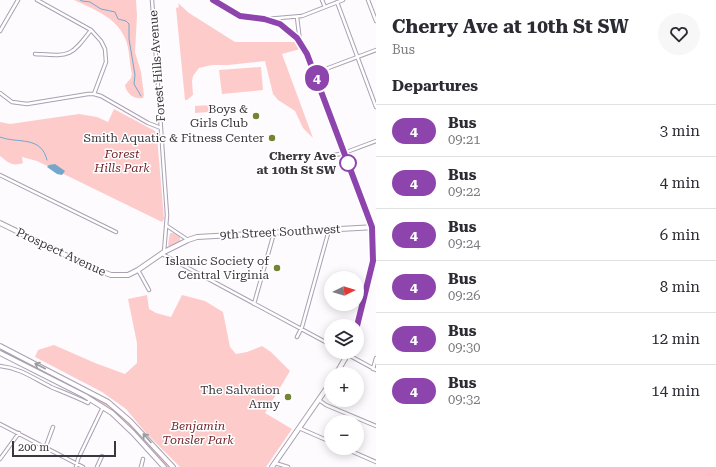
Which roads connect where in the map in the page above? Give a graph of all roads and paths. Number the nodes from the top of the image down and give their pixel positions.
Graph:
1 (18, 0) edge
2 (37, 0) edge
3 (152, 0) edge
4 (213, 0) edge
5 (322, 0) edge
6 (343, 0) edge
7 (368, 0) edge
8 (338, 2) junction
9 (325, 7) junction
10 (296, 17) junction
11 (264, 19) junction
12 (376, 21) edge
13 (91, 30) junction
14 (0, 31) edge
15 (300, 42) junction
16 (376, 50) edge
17 (35, 54) dead end
18 (357, 57) junction
19 (315, 73) junction
20 (0, 93) edge
21 (94, 94) junction
22 (376, 107) edge
23 (161, 128) junction
24 (376, 141) edge
25 (344, 153) junction
26 (321, 158) dead end
27 (0, 175) edge
28 (0, 223) edge
29 (167, 226) junction
30 (374, 227) edge
31 (329, 229) junction
32 (116, 232) dead end
33 (274, 232) junction
34 (188, 240) junction
35 (163, 253) junction
36 (138, 270) junction
37 (150, 290) dead end
38 (254, 304) junction
39 (359, 319) edge
40 (301, 329) junction
41 (297, 337) dead end
42 (324, 341) edge
43 (0, 346) edge
44 (0, 353) edge
45 (22, 357) junction
46 (376, 358) edge
47 (357, 359) edge
48 (19, 362) junction
49 (0, 366) edge
50 (375, 370) edge
51 (62, 384) junction
52 (59, 390) junction
53 (324, 392) edge
54 (90, 399) junction
55 (318, 400) junction
56 (103, 407) junction
57 (0, 424) edge
58 (376, 426) edge
59 (53, 427) dead end
60 (299, 428) junction
61 (19, 433) junction
62 (324, 439) edge
63 (46, 446) junction
64 (360, 455) edge
65 (102, 456) dead end
66 (0, 458) edge
67 (143, 459) dead end
68 (376, 462) edge
69 (275, 463) junction
70 (77, 465) edge
71 (84, 467) edge
72 (97, 467) edge
73 (140, 467) edge
74 (164, 467) edge
75 (173, 467) edge
76 (272, 467) edge
77 (288, 467) edge

1 - 14 street
2 - 13 street
3 - 23 street, Forest Hills Avenue
4 - 11 street
5 - 9 street
6 - 8 street
7 - 12 street
8 - 9 street
8 - 18 street
9 - 10 street
10 - 11 street
10 - 15 street
11 - 15 street
13 - 17 street
13 - 21 street
15 - 19 street
16 - 18 street
18 - 19 street
18 - 22 street
19 - 25 street
20 - 21 street
21 - 23 street
23 - 29 street, Forest Hills Avenue
24 - 25 street
25 - 26 street
25 - 30 street
27 - 32 street
28 - 36 street, Prospect Avenue
29 - 34 street
29 - 35 street, Forest Hills Avenue
30 - 31 street, 9th Street Southwest
30 - 39 street
31 - 33 street, 9th Street Southwest
31 - 40 street
33 - 34 street, 9th Street Southwest
33 - 38 street
34 - 35 street, 9th Street Southwest
35 - 36 street, Prospect Avenue
35 - 38 street
36 - 37 street
38 - 40 street
40 - 41 street
40 - 42 street
43 - 45 street
44 - 48 street
45 - 48 street
75 -> 45 street
46 - 50 street
47 - 50 street
48 - 51 street
49 - 52 street
51 - 52 street
51 - 54 street
52 - 54 street
53 - 55 street
54 - 56 street
55 - 58 street
55 - 60 street
56 - 70 street
56 - 74 street
57 - 61 street
59 - 63 street
60 - 62 street
60 - 69 street
61 - 63 street
61 - 66 street
63 - 70 street
64 - 68 street
65 - 72 street
67 - 73 street
69 - 76 street
69 - 77 street
70 - 71 street

